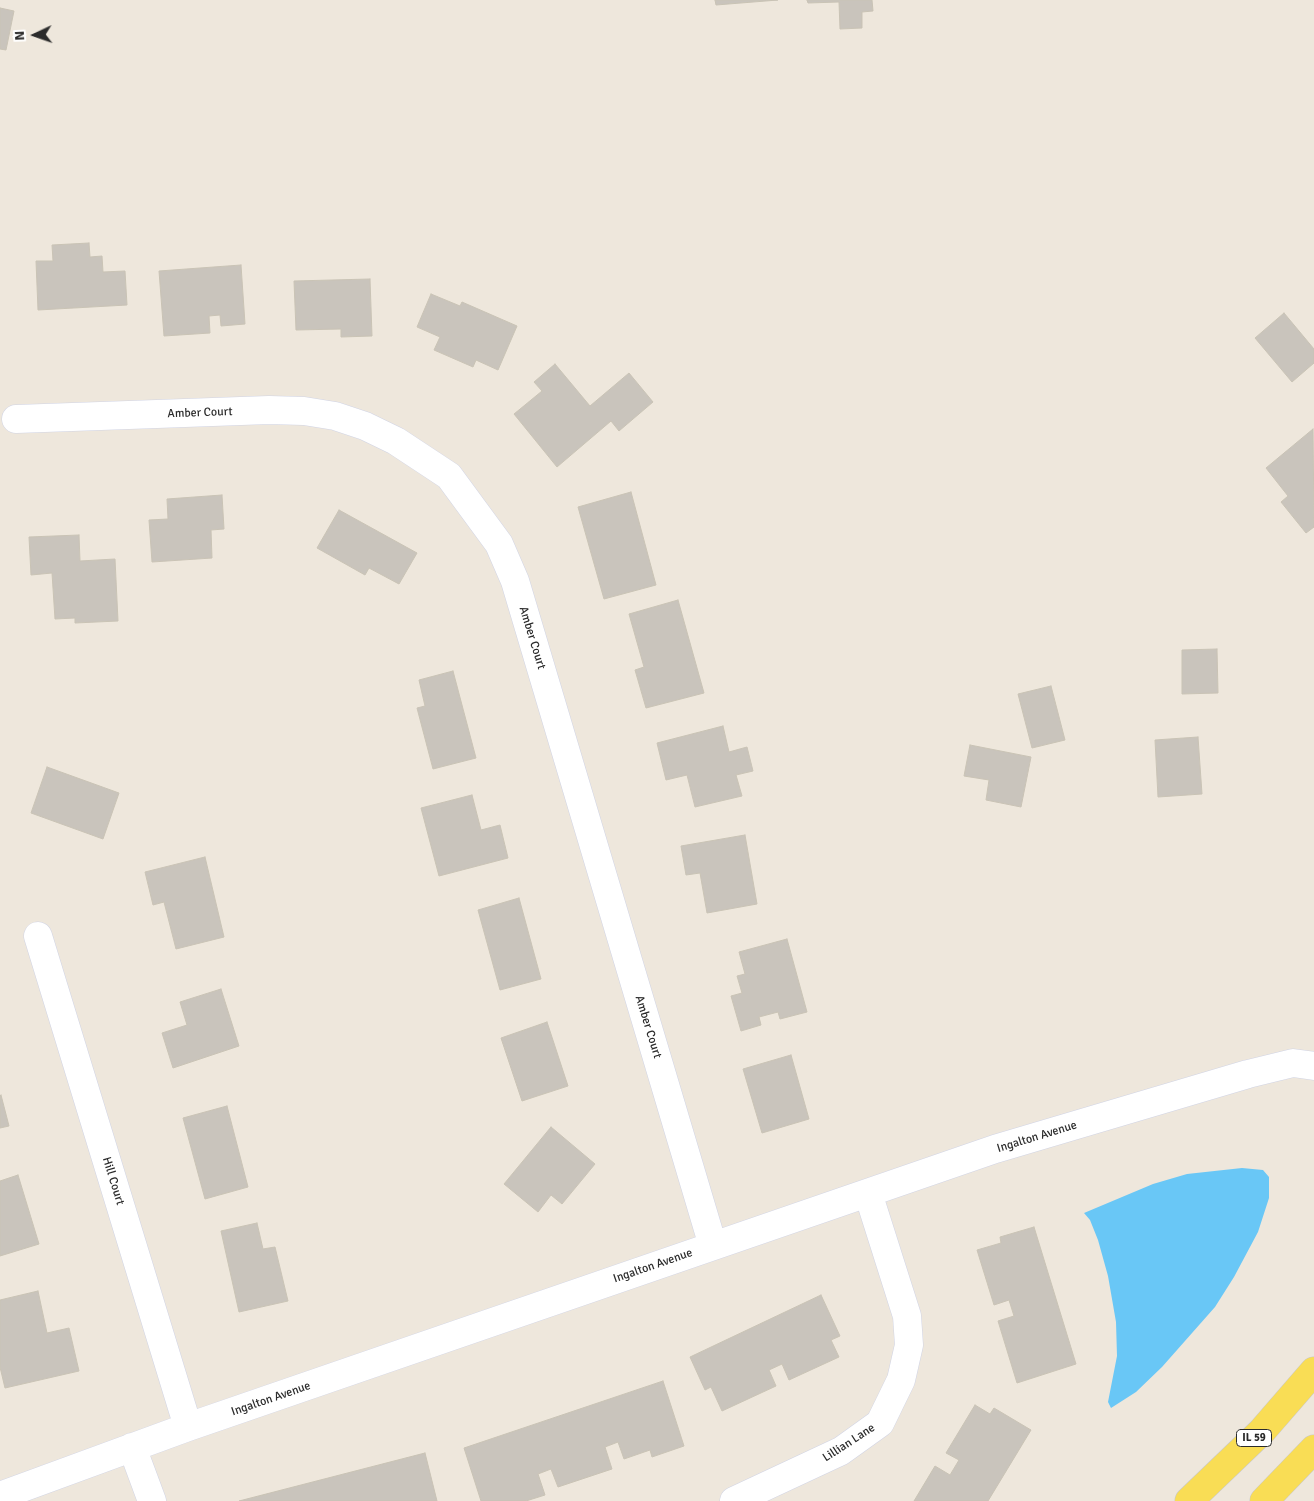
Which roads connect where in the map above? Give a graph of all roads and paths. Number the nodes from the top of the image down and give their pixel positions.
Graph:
1 (16, 419) dead end
2 (38, 936) dead end
3 (1314, 1066) edge
4 (868, 1193) junction
5 (713, 1246) junction
6 (1314, 1370) edge
7 (188, 1427) junction
8 (132, 1447) junction
9 (1314, 1449) edge
10 (0, 1496) edge
11 (152, 1501) edge
12 (734, 1501) edge
13 (1189, 1501) edge
14 (1264, 1501) edge

1 - 5 street, Amber Court
2 - 7 street, Hill Court
3 - 4 street, Ingalton Avenue
4 - 5 street, Ingalton Avenue
4 - 12 street, Lillian Lane
5 - 7 street, Ingalton Avenue
6 - 13 main road, IL 59
7 - 8 street, Ingalton Avenue
8 - 10 street, Ingalton Avenue
8 - 11 street
9 - 14 main road

